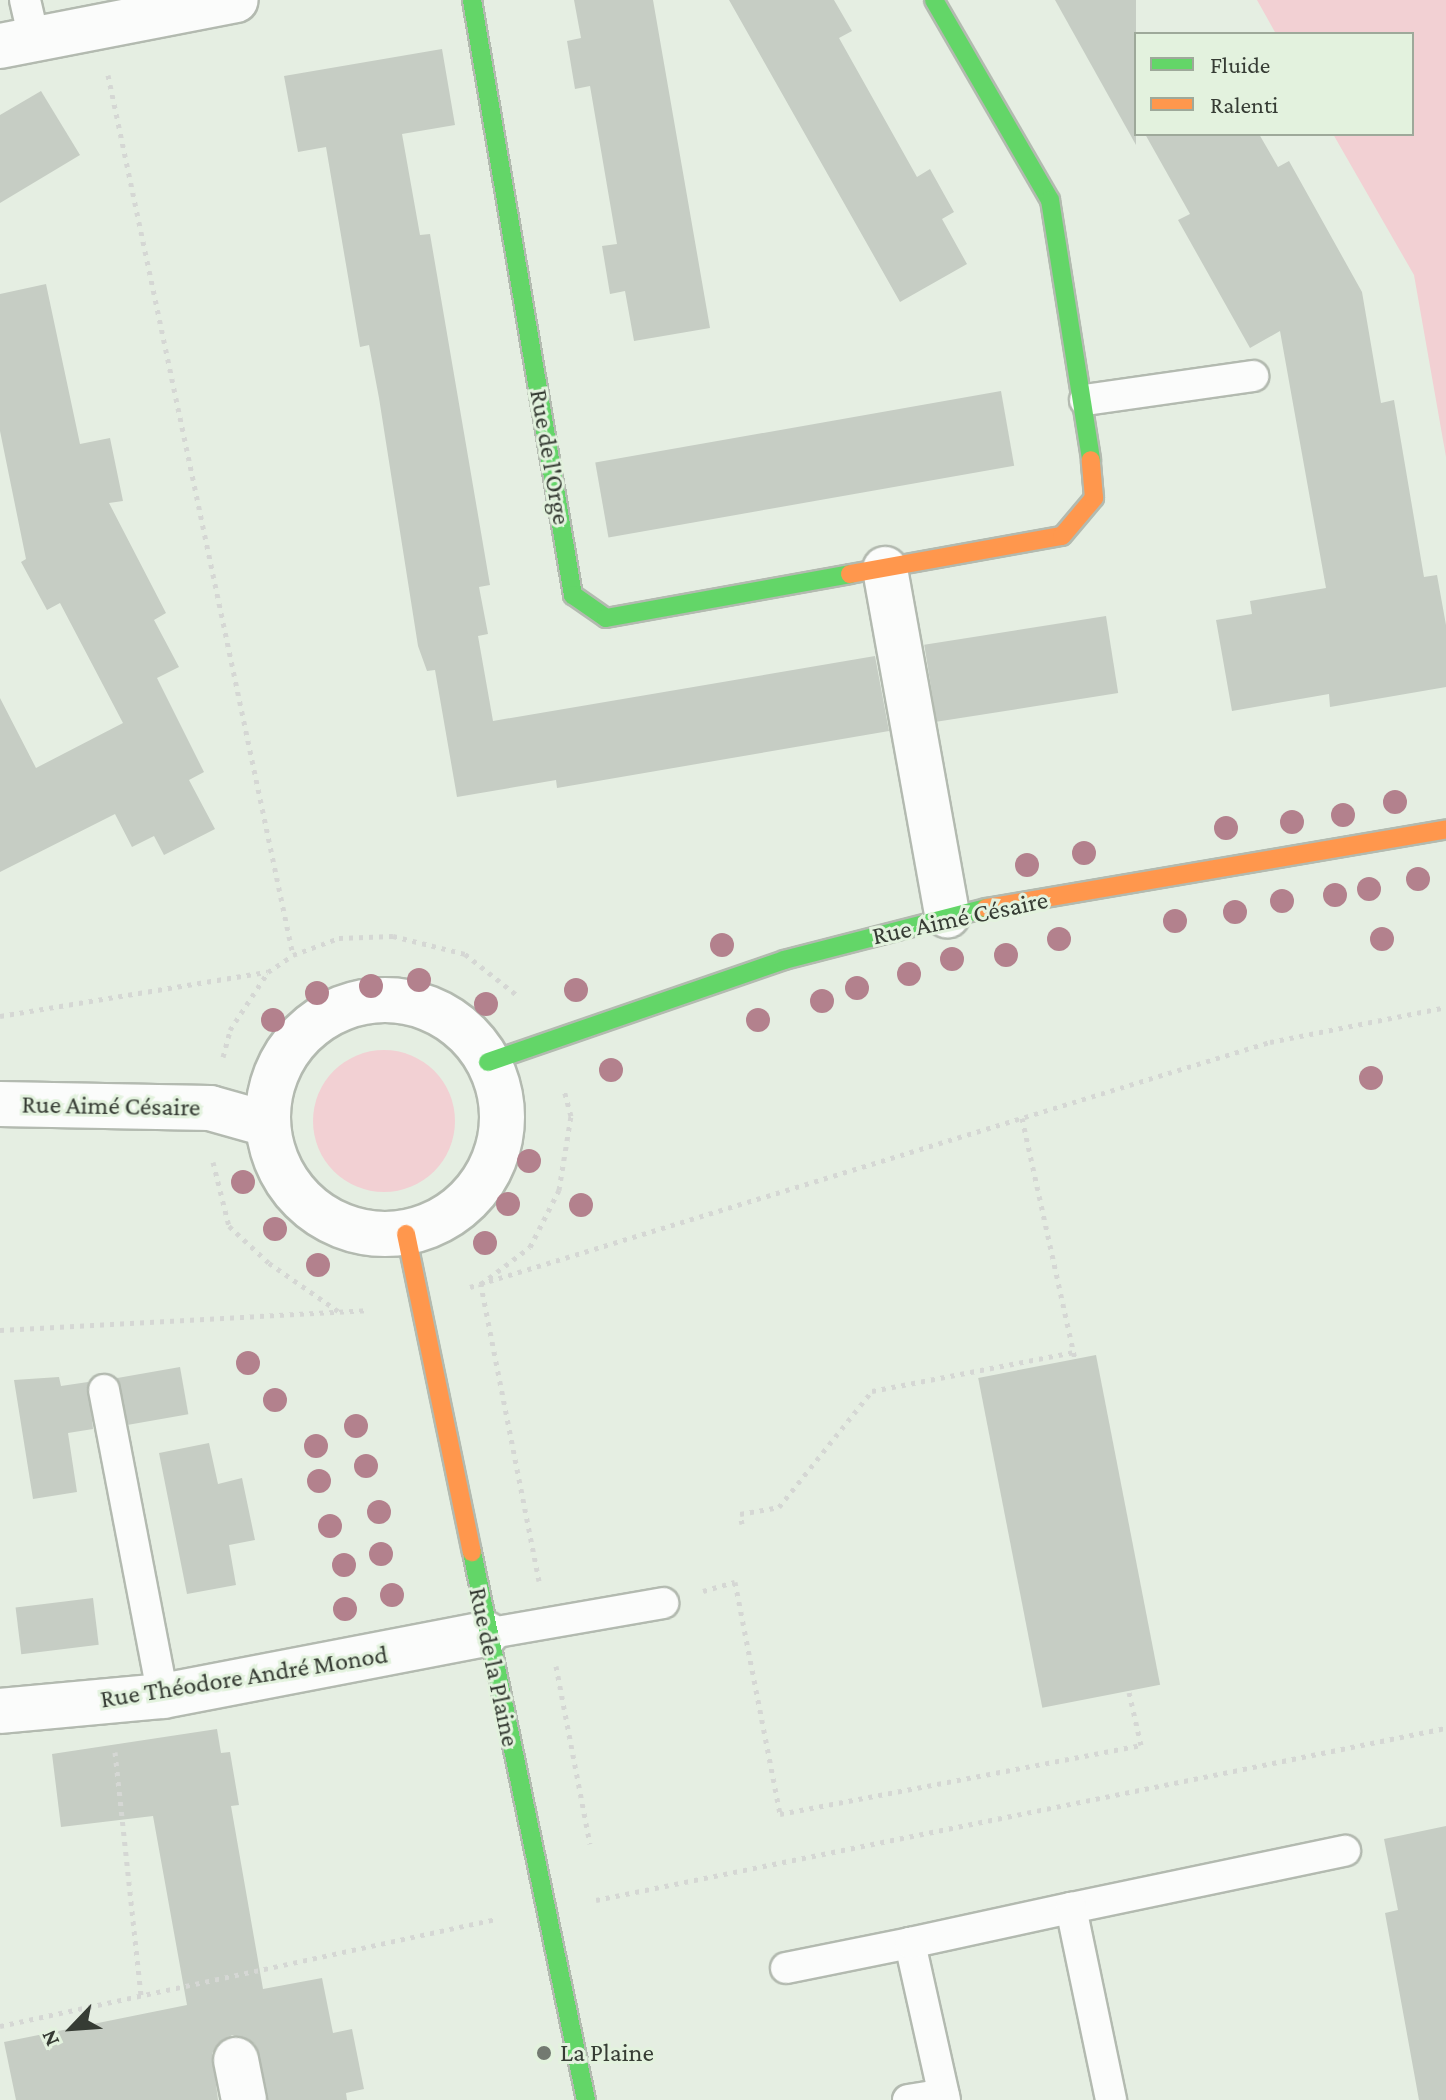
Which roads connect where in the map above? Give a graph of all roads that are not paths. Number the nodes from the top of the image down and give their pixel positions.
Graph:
1 (236, 0) edge
2 (472, 0) edge
3 (934, 0) edge
4 (20, 28) edge
5 (1253, 376) dead end
6 (1085, 400) junction
7 (885, 569) junction
8 (1446, 829) edge
9 (947, 915) junction
10 (488, 1062) junction
11 (0, 1104) edge
12 (267, 1124) junction
13 (406, 1234) junction
14 (104, 1390) dead end
15 (663, 1603) road end
16 (486, 1634) junction
17 (163, 1696) junction
18 (0, 1711) edge
19 (1345, 1851) dead end
20 (1071, 1908) junction
21 (910, 1943) junction
22 (786, 1968) dead end
23 (944, 2097) edge
24 (586, 2100) edge
25 (908, 2100) edge
26 (1111, 2100) edge

1 - 4 street
2 - 7 street, Rue de l'Orge
3 - 6 street, Rue de l'Orge
5 - 6 lane
6 - 7 street, Rue de l'Orge
7 - 9 street
8 - 9 street, Rue Aimé Césaire
9 - 10 street, Rue Aimé Césaire
10 - 12 street
10 - 13 street
11 - 12 street, Rue Aimé Césaire
12 - 13 street
13 - 16 street, Rue de la Plaine
14 - 17 lane
15 - 16 lane
16 - 17 street, Rue Théodore André Monod
16 - 24 street, Rue de la Plaine
17 - 18 street, Rue Théodore André Monod
19 - 20 lane
20 - 21 lane
20 - 26 lane
21 - 22 lane
21 - 23 lane
23 - 25 lane

